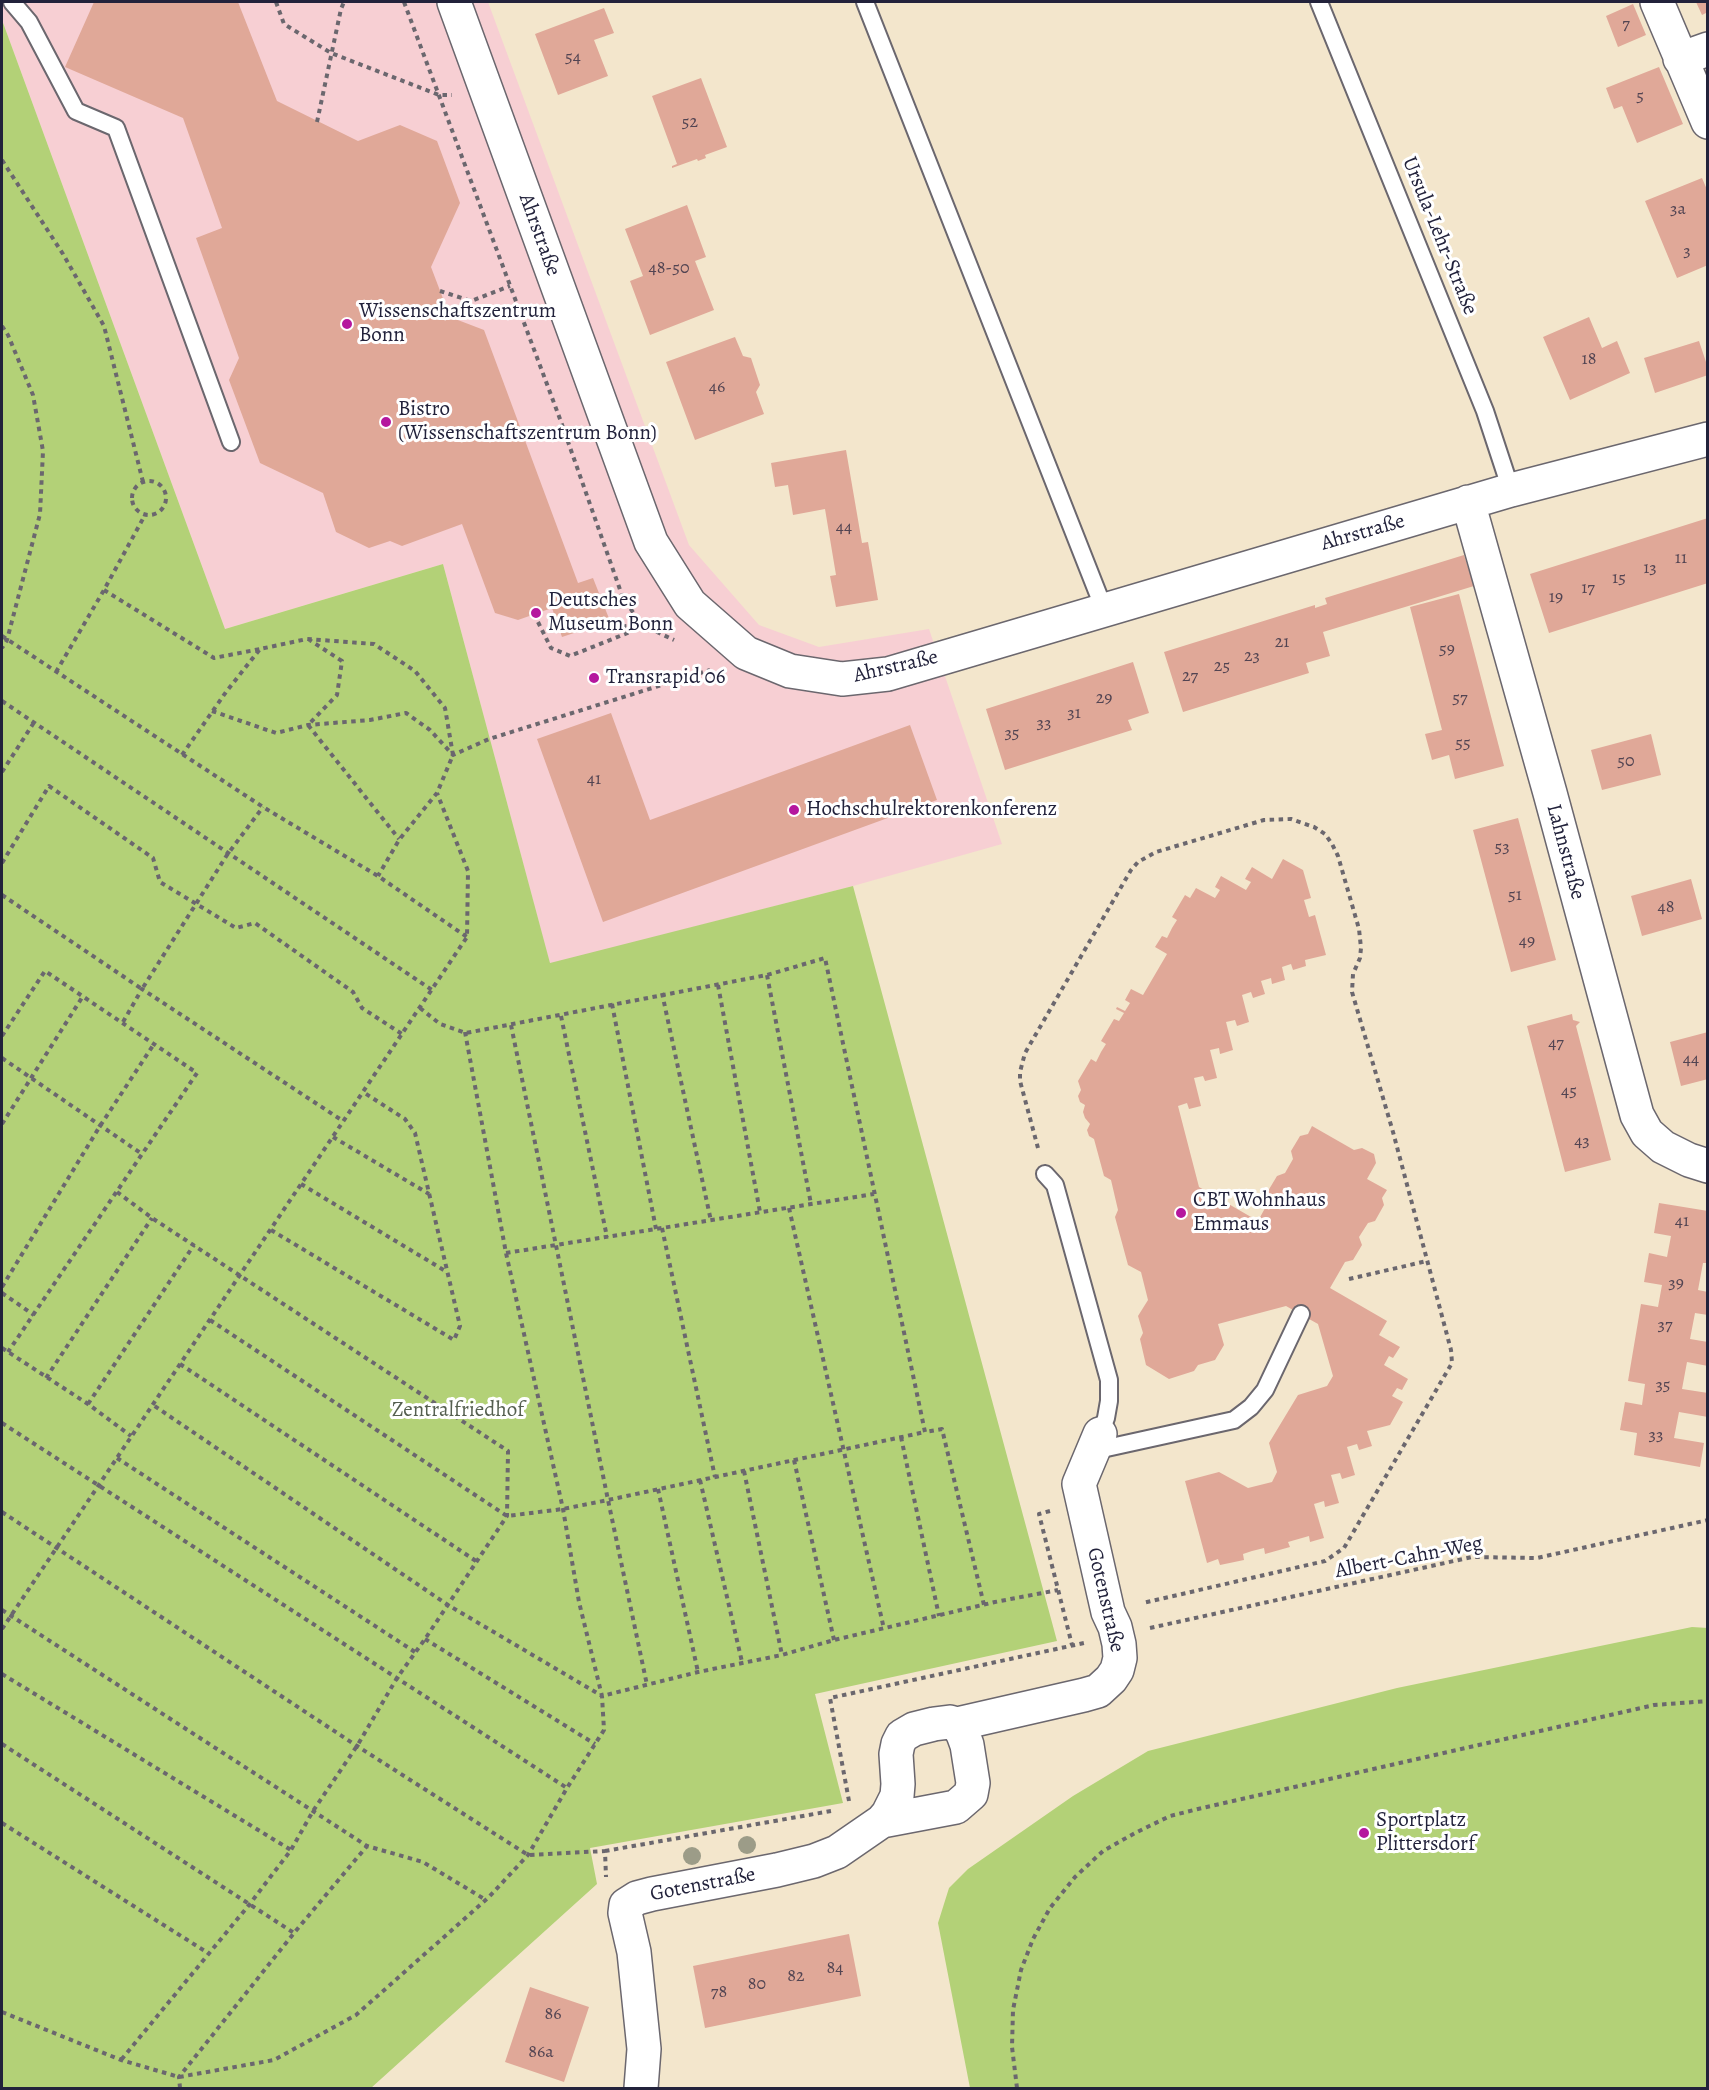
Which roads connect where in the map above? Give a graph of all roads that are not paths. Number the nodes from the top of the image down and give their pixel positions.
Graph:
1 (12, 2) edge
2 (453, 2) edge
3 (865, 2) edge
4 (1320, 2) edge
5 (1657, 2) edge
6 (1694, 54) edge
7 (1707, 122) edge
8 (1707, 440) edge
9 (231, 442) dead end
10 (1511, 490) junction
11 (1468, 502) junction
12 (1104, 609) junction
13 (1707, 1166) edge
14 (1045, 1174) road end
15 (1300, 1314) dead end
16 (1096, 1442) junction
17 (957, 1724) junction
18 (882, 1821) junction
19 (641, 2088) edge

1 - 9 lane
2 - 12 street, Ahrstraße
3 - 12 lane
4 - 10 lane, Ursula-Lehr-Straße
5 - 6 street
6 - 7 street
8 - 10 street, Ahrstraße
10 - 11 street, Ahrstraße
11 - 12 street, Ahrstraße
11 - 13 street, Lahnstraße
14 - 16 lane
15 - 16 lane
16 - 17 street, Gotenstraße
17 - 18 street, Gotenstraße
17 - 18 street, Gotenstraße
18 - 19 street, Gotenstraße

